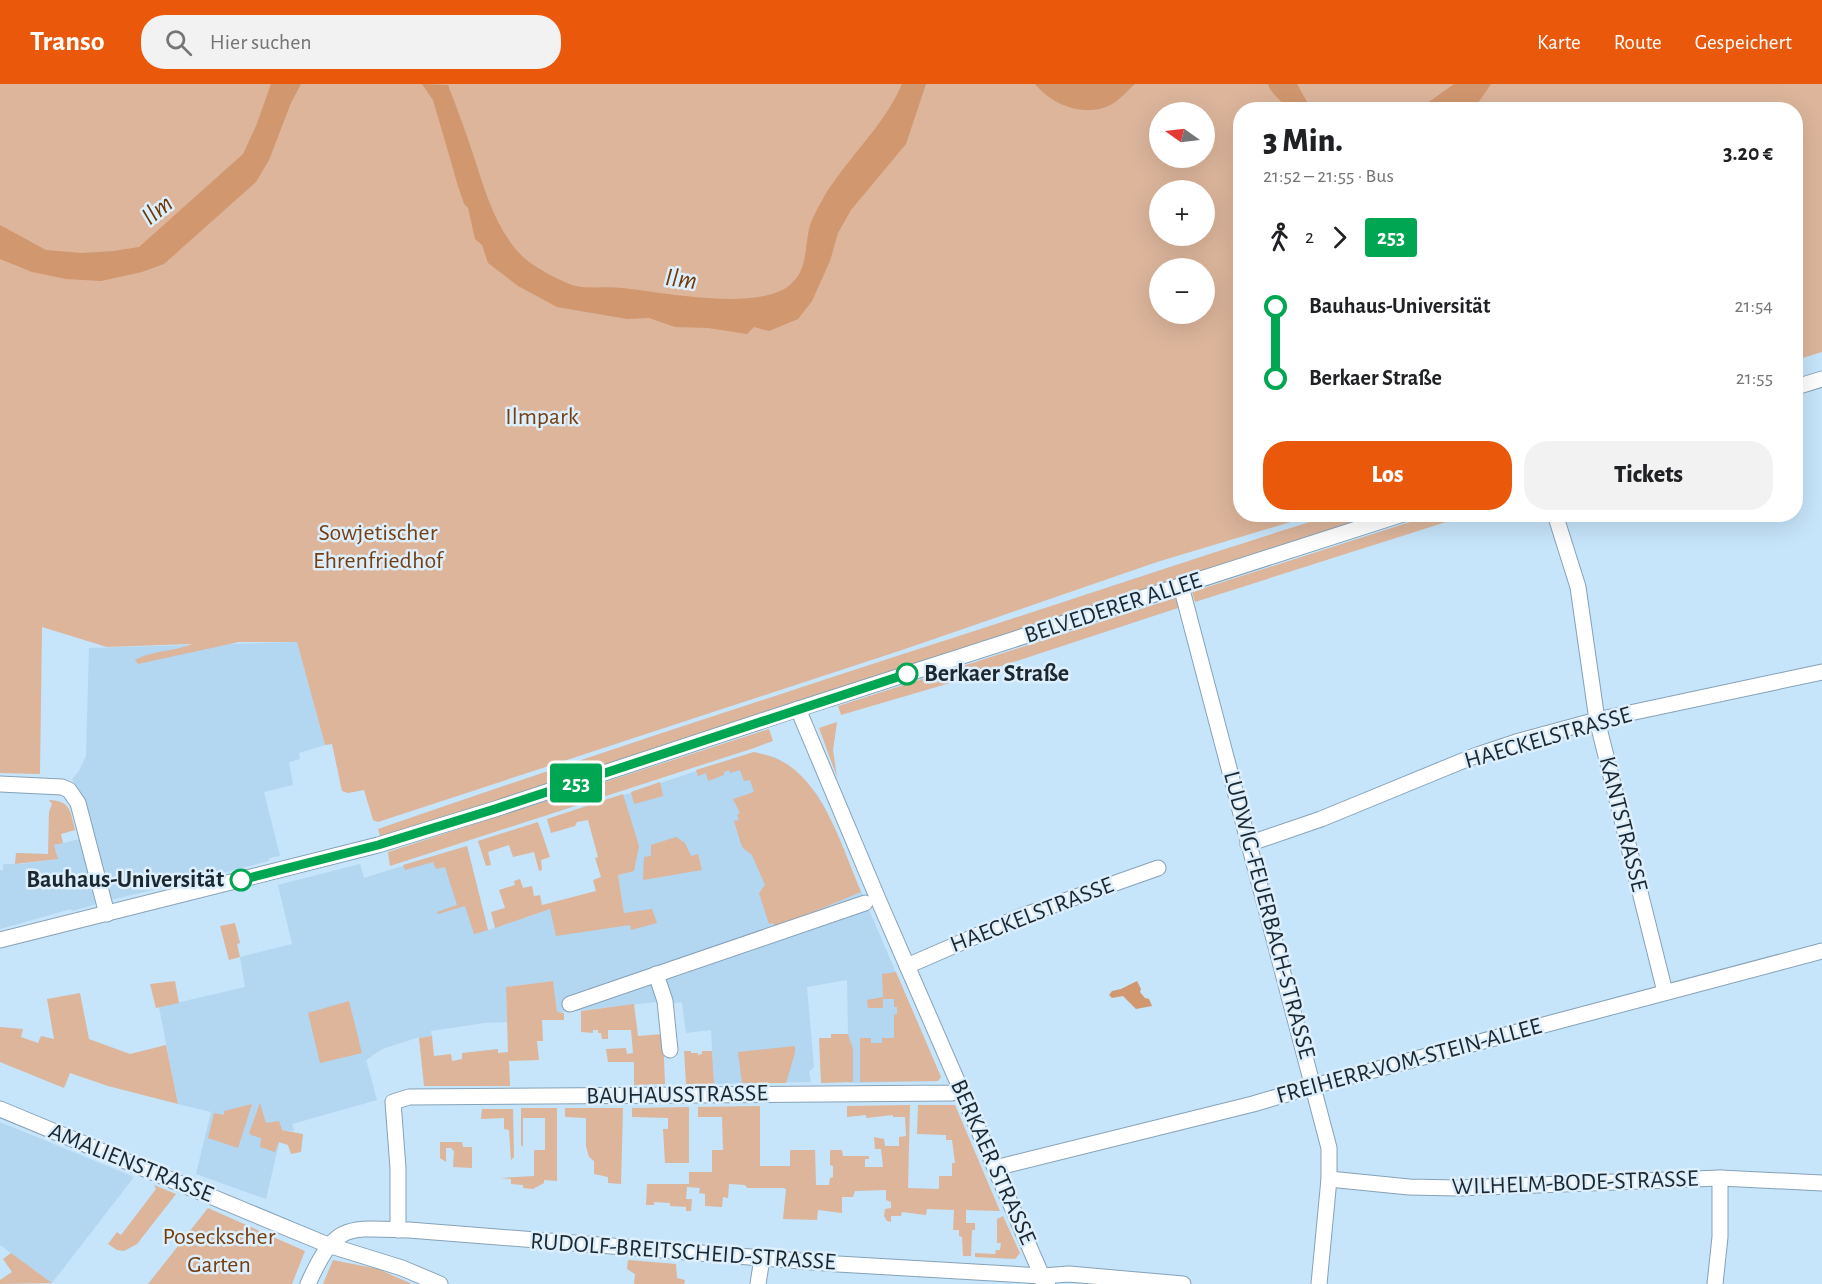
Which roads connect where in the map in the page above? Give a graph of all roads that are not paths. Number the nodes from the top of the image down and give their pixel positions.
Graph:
1 (1822, 380) edge
2 (1803, 385) edge
3 (1378, 522) edge
4 (1558, 522) edge
5 (1181, 586) junction
6 (1822, 672) edge
7 (798, 709) junction
8 (1597, 720) junction
9 (0, 784) edge
10 (1248, 844) junction
11 (1158, 868) dead end
12 (865, 903) dead end
13 (106, 914) junction
14 (0, 940) edge
15 (1822, 951) edge
16 (908, 966) junction
17 (656, 974) junction
18 (1665, 992) junction
19 (570, 1004) dead end
20 (670, 1050) dead end
21 (1314, 1086) junction
22 (960, 1088) junction
23 (0, 1109) edge
24 (995, 1168) junction
25 (1720, 1178) junction
26 (1329, 1179) junction
27 (1822, 1183) edge
28 (398, 1230) junction
29 (328, 1245) junction
30 (762, 1258) junction
31 (1044, 1280) edge
32 (308, 1284) edge
33 (440, 1284) edge
34 (758, 1284) edge
35 (1183, 1284) edge
36 (1319, 1284) edge
37 (1715, 1284) edge

1 - 2 street
3 - 5 street, BELVEDERER ALLEE
4 - 8 street, KANTSTRASSE
5 - 7 street, BELVEDERER ALLEE
5 - 10 street, LUDWIG-FEUERBACH-STRASSE
6 - 8 street, HAECKELSTRASSE
7 - 13 street, BELVEDERER ALLEE
7 - 16 street, BERKAER STRASSE
8 - 10 street, HAECKELSTRASSE
8 - 18 street, KANTSTRASSE
9 - 13 street
10 - 21 street, LUDWIG-FEUERBACH-STRASSE
11 - 16 street, HAECKELSTRASSE
12 - 17 street
13 - 14 street, BELVEDERER ALLEE
15 - 18 street, FREIHERR-VOM-STEIN-ALLEE
16 - 22 street, BERKAER STRASSE
17 - 19 street
17 - 20 street, BAUHAUSSTRASSE
18 - 21 street, FREIHERR-VOM-STEIN-ALLEE
21 - 24 street, FREIHERR-VOM-STEIN-ALLEE
21 - 26 street, LUDWIG-FEUERBACH-STRASSE
22 - 24 street, BERKAER STRASSE
22 - 28 street, BAUHAUSSTRASSE
23 - 29 street, AMALIENSTRASSE
24 - 31 street, BERKAER STRASSE
25 - 26 street, WILHELM-BODE-STRASSE
25 - 27 street, WILHELM-BODE-STRASSE
25 - 37 street
26 - 36 street, LUDWIG-FEUERBACH-STRASSE
28 - 29 street, RUDOLF-BREITSCHEID-STRASSE
28 - 30 street, RUDOLF-BREITSCHEID-STRASSE
29 - 32 street
29 - 33 street, AMALIENSTRASSE
30 - 31 street, RUDOLF-BREITSCHEID-STRASSE
30 - 34 street
31 - 35 street, RUDOLF-BREITSCHEID-STRASSE

